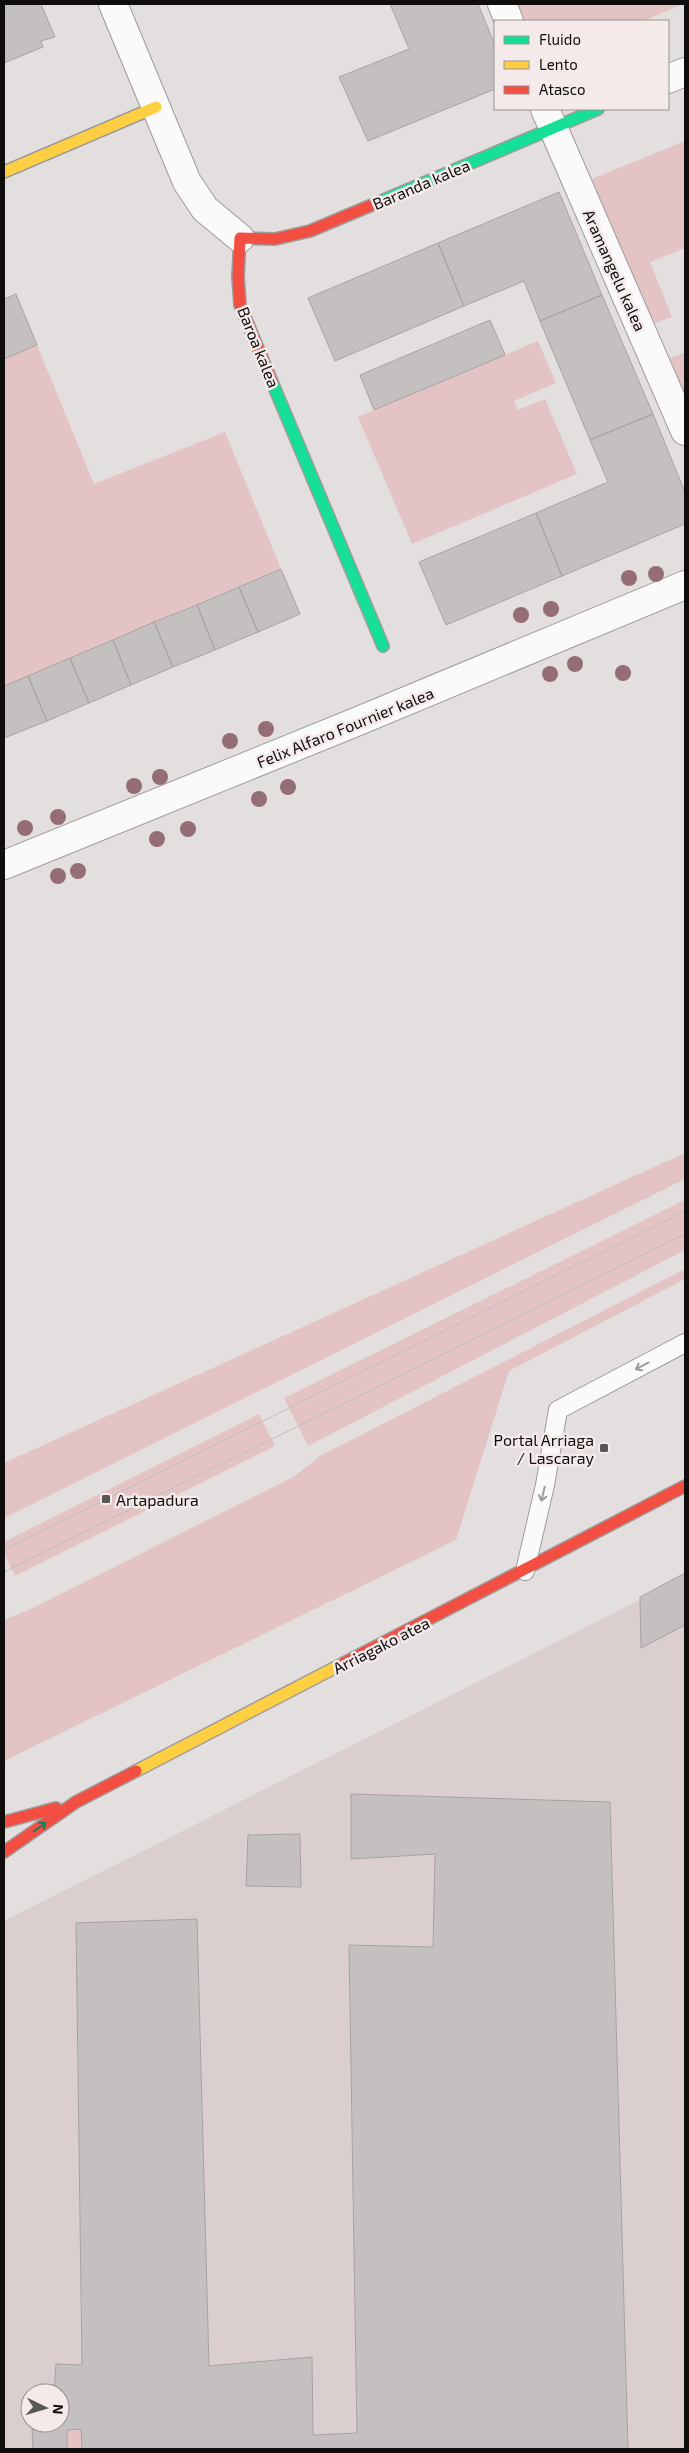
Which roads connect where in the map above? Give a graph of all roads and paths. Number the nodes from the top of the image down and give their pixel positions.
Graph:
1 (113, 4) edge
2 (502, 4) edge
3 (509, 20) edge
4 (685, 72) edge
5 (669, 79) edge
6 (156, 107) junction
7 (593, 110) edge
8 (549, 118) edge
9 (4, 172) edge
10 (240, 238) junction
11 (685, 431) edge
12 (685, 586) edge
13 (383, 646) dead end
14 (4, 865) edge
15 (685, 1343) edge
16 (685, 1486) edge
17 (525, 1571) junction
18 (76, 1802) junction
19 (4, 1822) edge
20 (4, 1852) edge

1 - 6 street
2 - 3 street
4 - 5 street
6 - 9 street
6 - 10 street
7 - 8 street, Baranda kalea
8 - 10 street, Baranda kalea
8 - 11 street, Aramangelu kalea
10 - 13 street, Baroa kalea
12 - 14 street, Felix Alfaro Fournier kalea
15 -> 17 lane
16 - 17 street, Arriagako atea
17 - 18 street, Arriagako atea
18 - 19 street, Arriagako atea
20 -> 18 street, Arriagako atea

